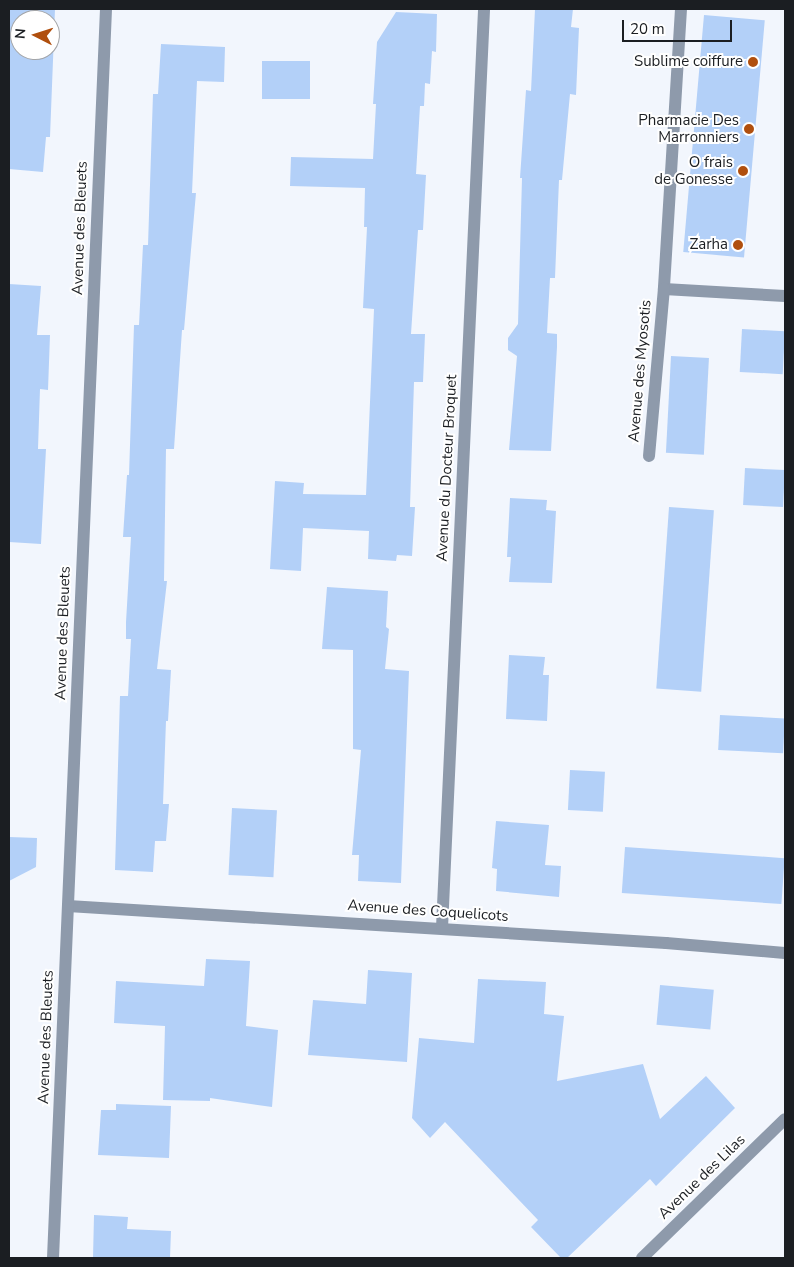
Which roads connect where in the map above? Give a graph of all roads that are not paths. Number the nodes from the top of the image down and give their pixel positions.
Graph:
1 (106, 9) edge
2 (484, 9) edge
3 (680, 9) edge
4 (664, 289) junction
5 (785, 296) edge
6 (649, 456) dead end
7 (68, 906) junction
8 (442, 928) junction
9 (785, 953) edge
10 (785, 1119) edge
11 (53, 1258) edge
12 (642, 1258) edge

1 - 7 street, Avenue des Bleuets
2 - 8 street, Avenue du Docteur Broquet
3 - 4 street, Avenue des Myosotis
4 - 5 street, Avenue des Myosotis
4 - 6 street, Avenue des Myosotis
7 - 8 street, Avenue des Coquelicots
7 - 11 street, Avenue des Bleuets
8 - 9 street, Avenue des Coquelicots
10 - 12 street, Avenue des Lilas

